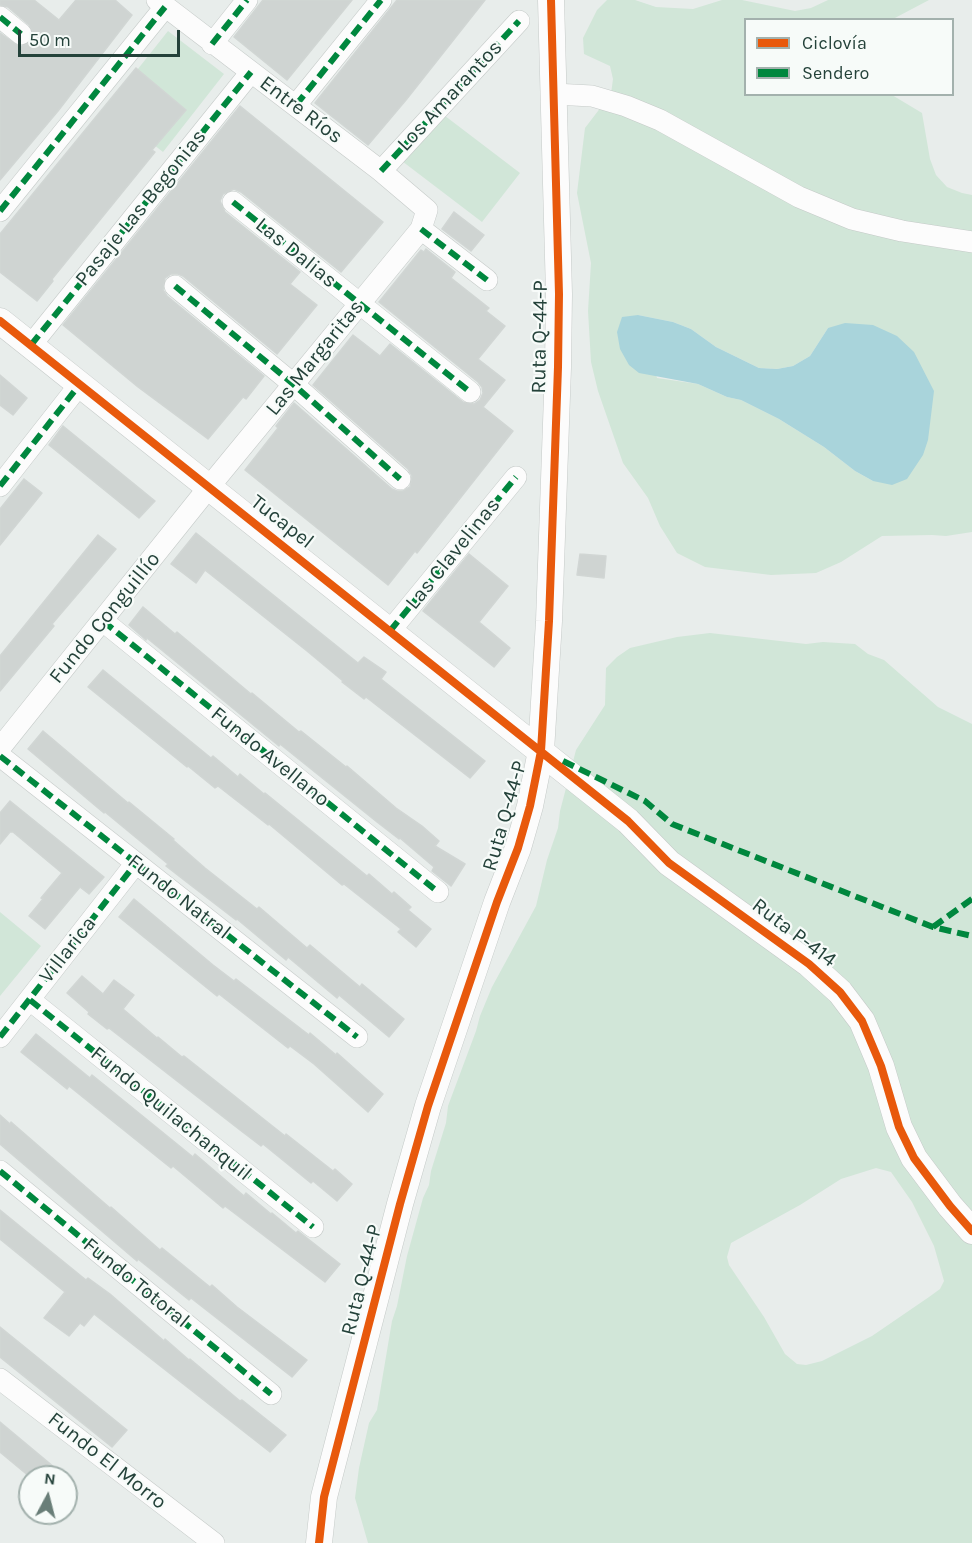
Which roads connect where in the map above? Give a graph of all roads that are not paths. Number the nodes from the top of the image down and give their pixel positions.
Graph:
1 (248, 0) edge
2 (381, 0) edge
3 (551, 0) edge
4 (161, 3) edge
5 (0, 17) edge
6 (519, 21) dead end
7 (21, 34) dead end
8 (212, 44) junction
9 (251, 72) junction
10 (554, 94) junction
11 (296, 105) junction
12 (381, 171) junction
13 (233, 202) dead end
14 (0, 211) edge
15 (421, 229) junction
16 (972, 242) edge
17 (487, 280) dead end
18 (175, 286) dead end
19 (359, 303) junction
20 (0, 321) edge
21 (31, 345) junction
22 (80, 384) junction
23 (293, 384) junction
24 (470, 392) dead end
25 (516, 477) dead end
26 (400, 480) dead end
27 (0, 486) edge
28 (209, 487) junction
29 (103, 621) junction
30 (390, 631) junction
31 (0, 748) edge
32 (541, 751) junction
33 (0, 756) edge
34 (136, 863) junction
35 (438, 892) dead end
36 (30, 1000) junction
37 (0, 1037) edge
38 (357, 1037) dead end
39 (0, 1171) edge
40 (313, 1227) dead end
41 (972, 1231) edge
42 (0, 1378) edge
43 (271, 1394) dead end
44 (214, 1543) edge
45 (319, 1543) edge

1 - 8 street
2 - 11 street
3 - 10 street, Ruta Q-44-P
4 - 8 street, Entre Ríos
4 - 14 street
5 - 7 street
6 - 12 street, Los Amarantos
8 - 9 street, Entre Ríos
9 - 11 street, Entre Ríos
9 - 21 street, Pasaje Las Begonias
10 - 16 street
10 - 32 street, Ruta Q-44-P
11 - 12 street, Entre Ríos
12 - 15 street, Entre Ríos
13 - 19 street, Las Dalias
15 - 17 street
15 - 19 street, Las Margaritas
18 - 23 street
19 - 23 street, Las Margaritas
19 - 24 street, Las Dalias
20 - 21 street, Tucapel
21 - 22 street, Tucapel
22 - 27 street
22 - 28 street, Tucapel
23 - 26 street
23 - 28 street, Las Margaritas
25 - 30 street, Las Clavelinas
28 - 29 street, Fundo Conguillío
28 - 30 street, Tucapel
29 - 31 street, Fundo Conguillío
29 - 35 street, Fundo Avellano
30 - 32 street, Tucapel
32 - 41 street, Ruta P-414
32 - 45 street, Ruta Q-44-P
33 - 34 street, Fundo Natral
34 - 36 street, Villarica
34 - 38 street, Fundo Natral
36 - 37 street, Villarica
36 - 40 street, Fundo Quilachanquil
39 - 43 street, Fundo Totoral
42 - 44 street, Fundo El Morro

